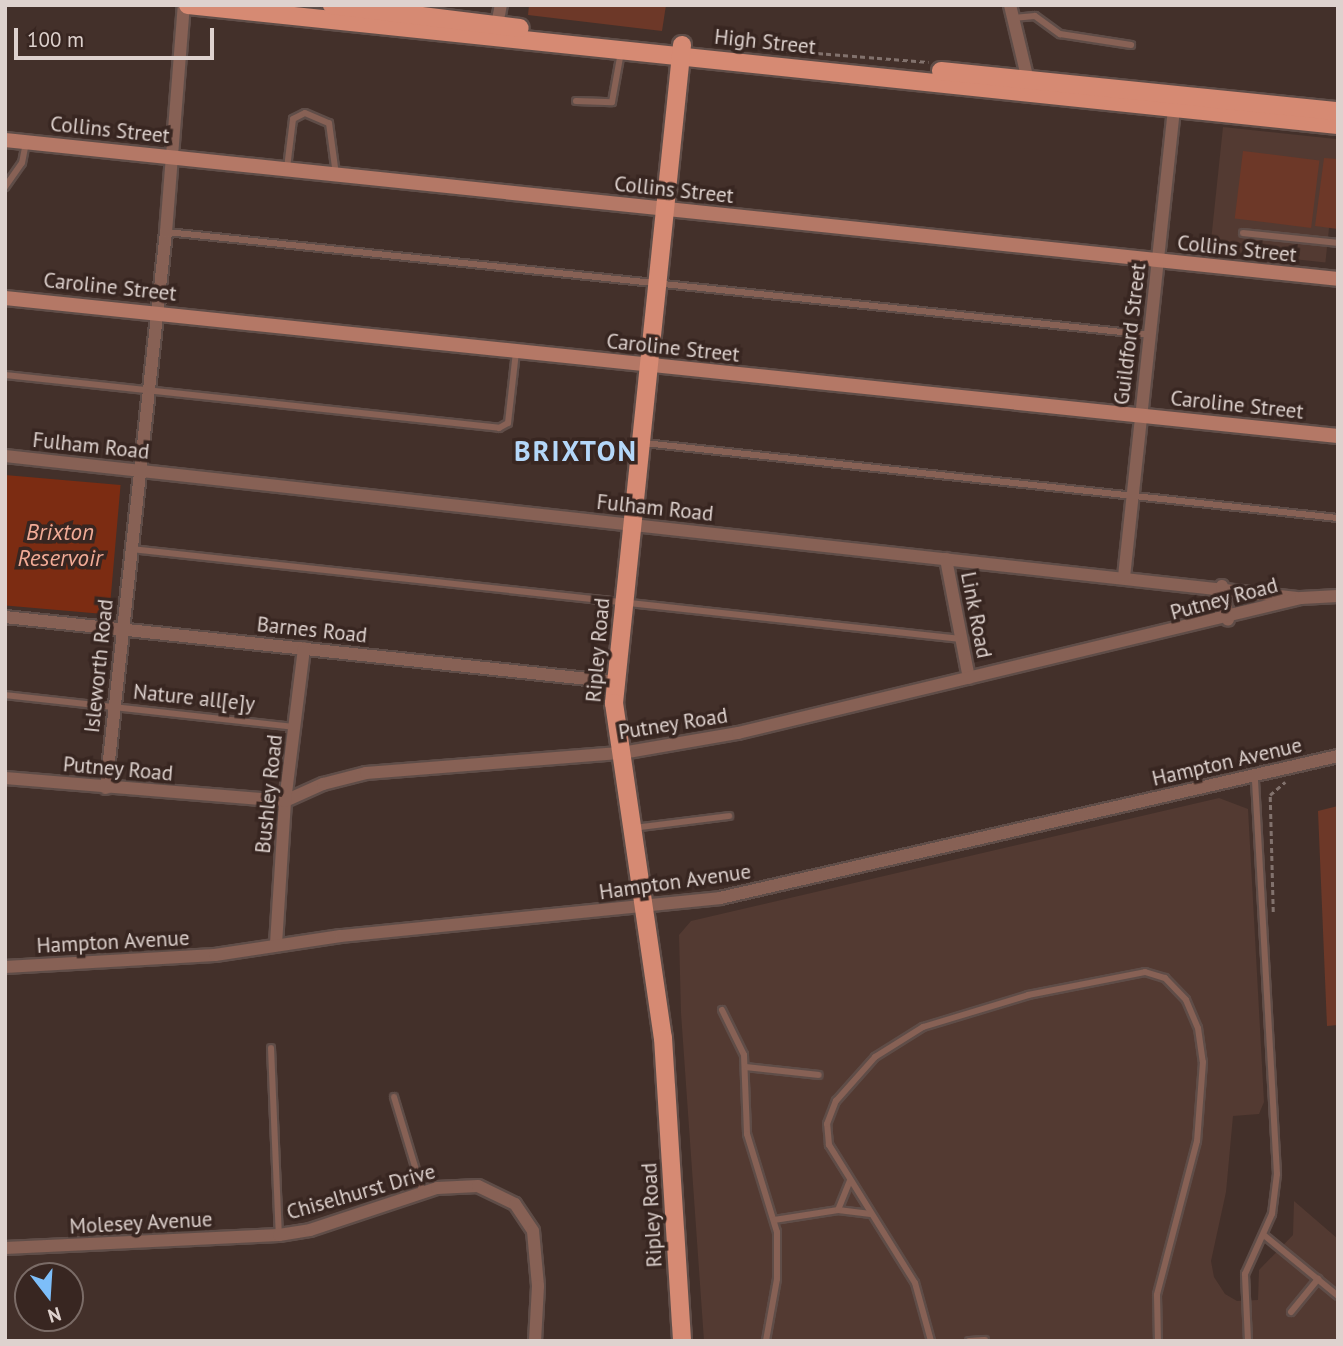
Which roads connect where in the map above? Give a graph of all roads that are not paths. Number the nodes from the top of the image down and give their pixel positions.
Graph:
1 (186, 5) edge
2 (332, 5) edge
3 (502, 5) edge
4 (1011, 11) edge
5 (497, 25) junction
6 (1131, 45) dead end
7 (621, 50) junction
8 (681, 51) junction
9 (1029, 86) junction
10 (576, 101) dead end
11 (1175, 102) junction
12 (1338, 111) edge
13 (1338, 125) edge
14 (5, 140) edge
15 (26, 142) junction
16 (173, 158) junction
17 (287, 170) junction
18 (336, 175) junction
19 (5, 187) edge
20 (665, 210) junction
21 (166, 232) junction
22 (1243, 233) dead end
23 (1338, 243) edge
24 (1158, 262) junction
25 (1338, 279) edge
26 (657, 287) junction
27 (5, 298) edge
28 (156, 313) junction
29 (1150, 335) junction
30 (516, 352) junction
31 (651, 367) junction
32 (5, 375) edge
33 (147, 391) junction
34 (1139, 416) junction
35 (1338, 436) edge
36 (642, 442) junction
37 (5, 456) edge
38 (139, 470) junction
39 (1132, 494) junction
40 (1338, 518) edge
41 (633, 525) junction
42 (131, 549) junction
43 (946, 559) junction
44 (1124, 577) junction
45 (1222, 586) junction
46 (1338, 596) edge
47 (1301, 598) junction
48 (624, 600) junction
49 (5, 617) edge
50 (1228, 619) junction
51 (123, 629) junction
52 (961, 639) junction
53 (304, 648) junction
54 (970, 678) junction
55 (615, 682) junction
56 (5, 695) edge
57 (114, 707) junction
58 (295, 727) junction
59 (622, 753) junction
60 (1338, 756) edge
61 (1255, 776) junction
62 (5, 778) edge
63 (106, 788) junction
64 (285, 801) junction
65 (729, 816) dead end
66 (631, 828) junction
67 (643, 907) junction
68 (276, 944) junction
69 (5, 967) edge
70 (722, 1010) dead end
71 (271, 1048) dead end
72 (746, 1067) junction
73 (818, 1075) dead end
74 (394, 1097) dead end
75 (850, 1181) junction
76 (423, 1194) junction
77 (838, 1209) junction
78 (871, 1214) junction
79 (774, 1220) junction
80 (279, 1236) junction
81 (1265, 1236) junction
82 (5, 1248) edge
83 (1318, 1279) junction
84 (1338, 1296) edge
85 (1291, 1312) dead end
86 (984, 1340) edge
87 (535, 1341) edge
88 (682, 1341) edge
89 (766, 1341) edge
90 (931, 1341) edge
91 (969, 1341) edge
92 (1158, 1341) edge
93 (1248, 1341) edge

1 - 7 main road, High Street
1 - 16 street, Isleworth Road
2 - 5 main road, High Street
3 - 5 street
4 - 6 lane
4 - 9 street
5 - 8 main road, High Street
7 - 8 main road, High Street
7 - 10 lane
8 - 9 main road, High Street
8 - 20 main road, Ripley Road
9 - 11 main road, High Street
11 - 12 main road, High Street
11 - 13 main road, High Street
11 - 24 street, Guildford Street
14 - 15 street, Collins Street
15 - 16 street, Collins Street
15 - 19 lane
16 - 17 street, Collins Street
16 - 21 street, Isleworth Road
17 - 18 street, Collins Street
17 - 18 lane
18 - 20 street, Collins Street
20 - 24 street, Collins Street
20 - 26 main road, Ripley Road
21 - 26 lane
21 - 28 street, Isleworth Road
22 - 23 lane
24 - 25 street, Collins Street
24 - 29 street, Guildford Street
26 - 29 lane
26 - 31 main road, Ripley Road
27 - 28 street, Caroline Street
28 - 30 street, Caroline Street
28 - 33 street, Isleworth Road
29 - 34 street, Guildford Street
30 - 31 street, Caroline Street
30 - 33 lane
31 - 34 street, Caroline Street
31 - 36 main road, Ripley Road
32 - 33 lane
33 - 38 street, Isleworth Road
34 - 35 street, Caroline Street
34 - 39 street, Guildford Street
36 - 39 lane
36 - 41 main road, Ripley Road
37 - 38 street, Fulham Road
38 - 41 street, Fulham Road
38 - 42 street, Isleworth Road
39 - 40 lane
39 - 44 street, Guildford Street
41 - 43 street, Fulham Road
41 - 48 main road, Ripley Road
42 - 48 lane
42 - 51 street, Isleworth Road
43 - 44 street, Fulham Road
43 - 52 street, Link Road
44 - 45 street, Fulham Road
45 - 47 street, Fulham Road
45 - 50 street
46 - 47 street, Putney Road
47 - 50 street, Putney Road
48 - 52 lane
48 - 55 main road, Ripley Road
49 - 51 street, Barnes Road
50 - 54 street, Putney Road
51 - 53 street, Barnes Road
51 - 57 street, Isleworth Road
52 - 54 street, Link Road
53 - 55 street, Barnes Road
53 - 58 street, Bushley Road
54 - 59 street, Putney Road
55 - 59 main road, Ripley Road
56 - 57 lane, Nature all[e]y
57 - 58 lane, Nature all[e]y
57 - 63 street, Isleworth Road
58 - 64 street, Bushley Road
59 - 64 street, Putney Road
59 - 66 main road, Ripley Road
60 - 61 street, Hampton Avenue
61 - 67 street, Hampton Avenue
61 - 81 lane
62 - 63 street, Putney Road
63 - 64 street, Putney Road
64 - 68 street, Bushley Road
65 - 66 lane
66 - 67 main road, Ripley Road
67 - 68 street, Hampton Avenue
67 - 88 main road, Ripley Road
68 - 69 street, Hampton Avenue
70 - 72 lane
71 - 80 lane
72 - 73 lane
72 - 79 lane
74 - 76 lane
75 - 77 lane
75 - 78 lane
75 - 92 lane
76 - 80 street, Chiselhurst Drive
76 - 87 street, Chiselhurst Drive
77 - 78 lane
77 - 79 lane
78 - 90 lane
79 - 89 lane
80 - 82 street, Molesey Avenue
81 - 83 lane
81 - 93 lane
83 - 84 lane
83 - 85 lane
86 - 91 lane

